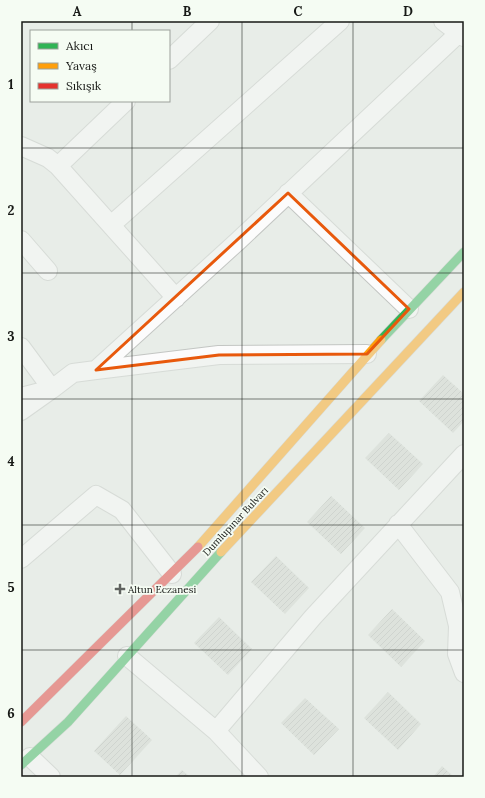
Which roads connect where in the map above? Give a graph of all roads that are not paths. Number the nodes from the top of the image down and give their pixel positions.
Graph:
1 (210, 21) edge
2 (340, 21) edge
3 (443, 21) edge
4 (462, 31) edge
5 (170, 59) edge
6 (125, 102) edge
7 (21, 146) edge
8 (58, 166) junction
9 (288, 193) junction
10 (111, 225) junction
11 (21, 240) edge
12 (464, 252) edge
13 (48, 271) dead end
14 (464, 292) edge
15 (176, 298) junction
16 (409, 309) junction
17 (21, 347) edge
18 (367, 354) junction
19 (96, 370) junction
20 (52, 389) junction
21 (21, 397) edge
22 (21, 411) edge
23 (464, 454) edge
24 (398, 524) junction
25 (21, 559) edge
26 (172, 574) junction
27 (127, 656) junction
28 (464, 673) edge
29 (21, 722) edge
30 (216, 731) junction
31 (26, 761) edge
32 (51, 777) edge
33 (259, 777) edge

1 - 5 street
2 - 10 street
3 - 4 street
4 - 9 street
6 - 8 street
7 - 8 street
8 - 10 street
9 - 15 street
9 - 16 street
10 - 15 street
11 - 13 street
12 - 16 main road, Dumlupınar Bulvarı
14 - 27 main road, Dumlupınar Bulvarı
15 - 19 street
16 - 18 main road, Dumlupınar Bulvarı
17 - 20 street
18 - 19 street
18 - 26 main road, Dumlupınar Bulvarı
19 - 20 street
20 - 21 street
20 - 22 street
23 - 24 street
24 - 28 street
24 - 30 street
25 - 26 street
26 - 29 main road, Dumlupınar Bulvarı
27 - 30 street
27 - 31 main road, Dumlupınar Bulvarı
30 - 33 street
31 - 32 street

